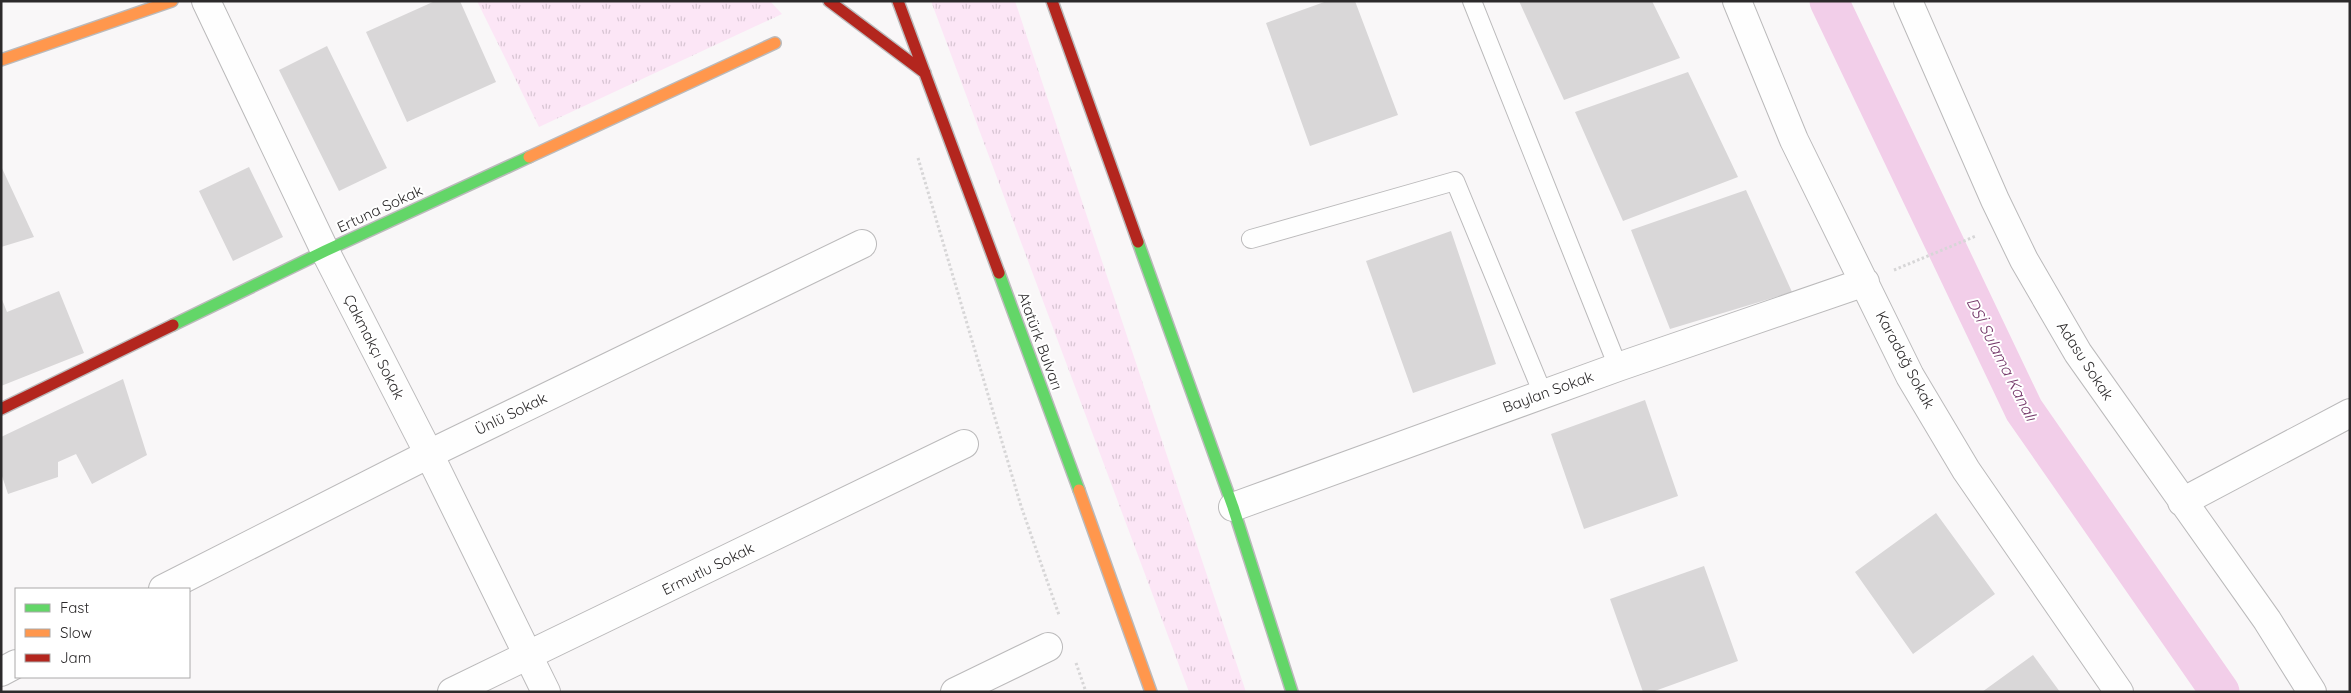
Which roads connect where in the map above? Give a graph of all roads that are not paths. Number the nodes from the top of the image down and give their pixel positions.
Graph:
1 (172, 1) edge
2 (206, 1) edge
3 (829, 1) edge
4 (898, 1) edge
5 (1052, 1) edge
6 (1472, 1) edge
7 (1737, 1) edge
8 (1908, 1) edge
9 (774, 43) dead end
10 (1, 60) edge
11 (925, 73) junction
12 (1251, 239) dead end
13 (862, 244) dead end
14 (325, 251) junction
15 (1865, 282) junction
16 (1618, 367) junction
17 (1543, 394) junction
18 (1, 409) edge
19 (2350, 413) edge
20 (964, 444) dead end
21 (429, 454) junction
22 (2182, 502) junction
23 (1233, 507) junction
24 (165, 588) edge
25 (1061, 651) road end
26 (528, 656) junction
27 (15, 665) edge
28 (1, 672) edge
29 (452, 692) edge
30 (546, 692) edge
31 (955, 692) edge
32 (1151, 692) edge
33 (1292, 692) edge
34 (2119, 692) edge
35 (2312, 692) edge

1 - 10 main road
2 - 14 street, Çakmakçı Sokak
3 - 11 main road
4 - 11 main road, Atatürk Bulvarı
5 - 23 main road
6 - 16 lane
7 - 15 street, Karadağ Sokak
8 - 22 street, Adasu Sokak
9 - 14 main road, Ertuna Sokak
11 - 32 main road, Atatürk Bulvarı
12 - 17 lane
13 - 21 street, Ünlü Sokak
14 - 18 main road, Ertuna Sokak
14 - 21 street, Çakmakçı Sokak
15 - 16 street, Baylan Sokak
15 - 34 street, Karadağ Sokak
16 - 17 street, Baylan Sokak
17 - 23 street, Baylan Sokak
19 - 22 street
20 - 26 street, Ermutlu Sokak
21 - 24 street, Ünlü Sokak
21 - 26 street, Çakmakçı Sokak
22 - 35 street, Adasu Sokak
23 - 33 main road
25 - 31 street
26 - 29 street, Ermutlu Sokak
26 - 30 street, Çakmakçı Sokak
27 - 28 street

